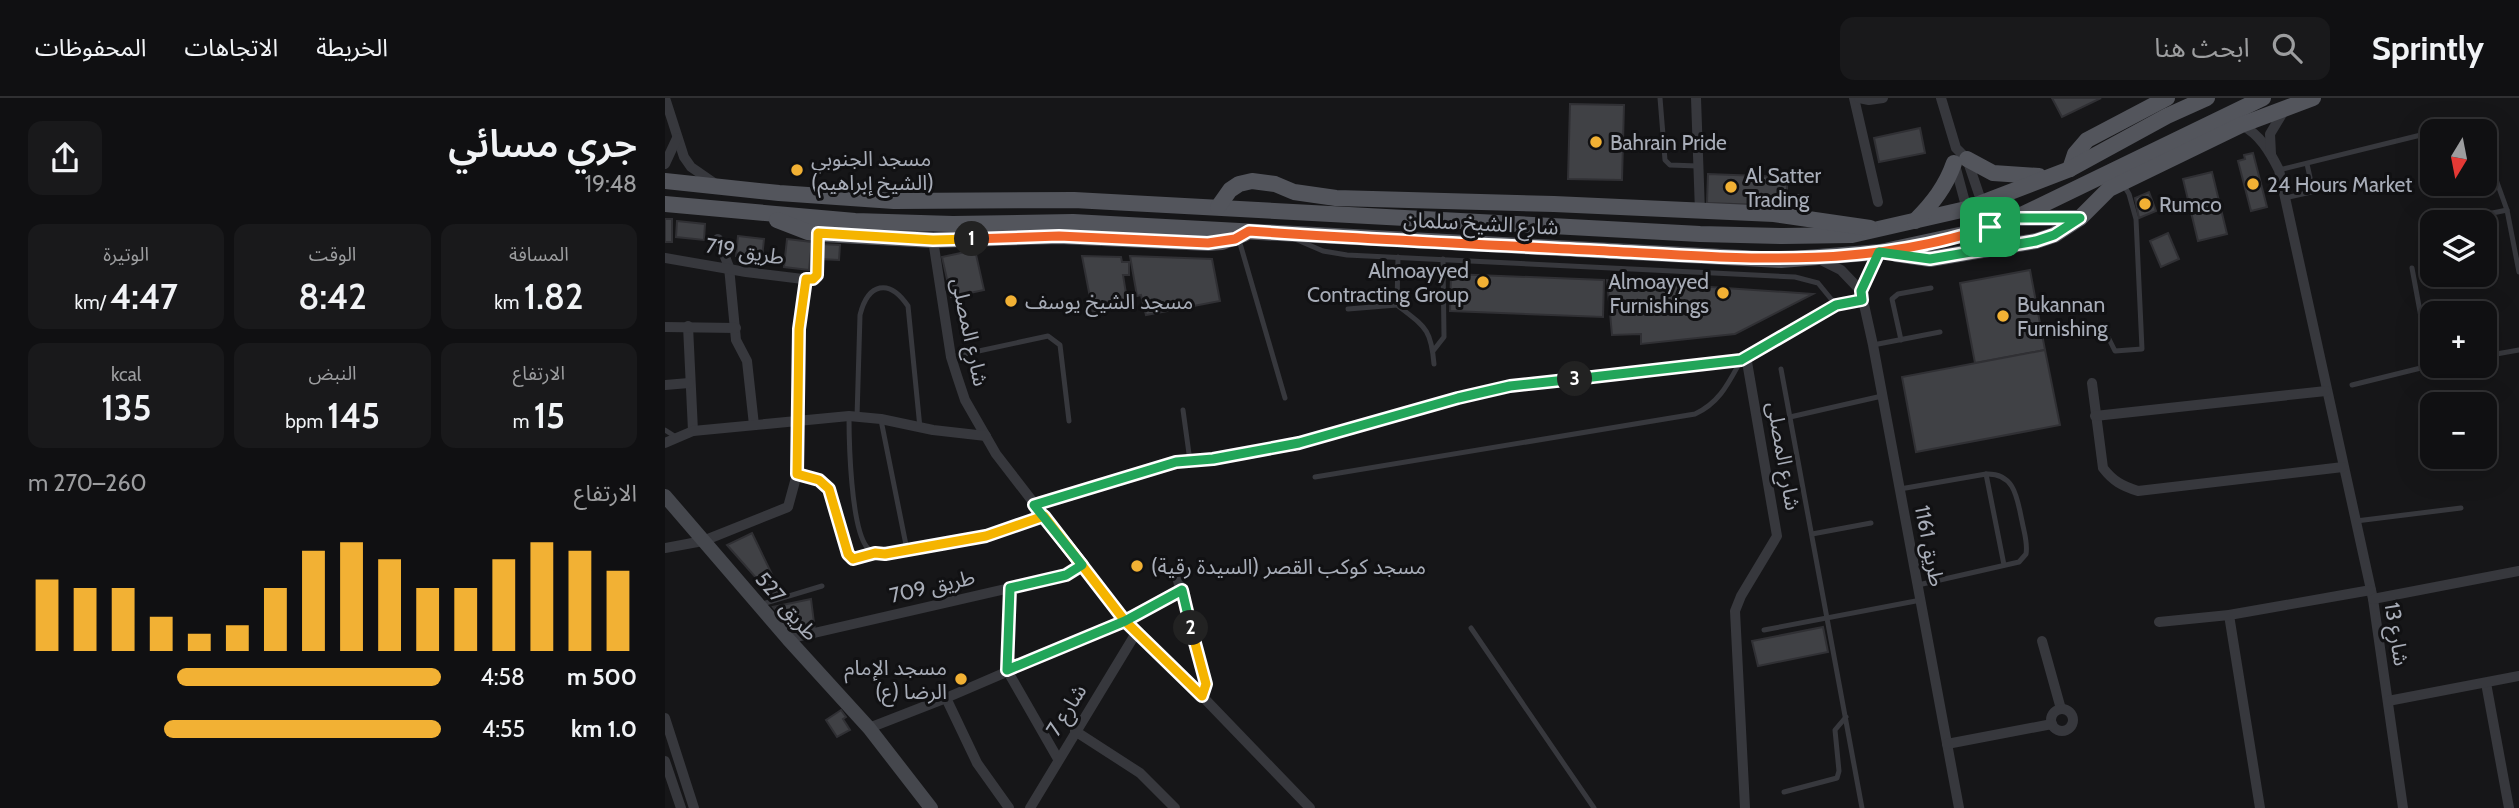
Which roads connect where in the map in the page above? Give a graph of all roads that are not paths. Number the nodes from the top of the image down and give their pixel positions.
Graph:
1 (1660, 98) edge
2 (1696, 98) edge
3 (1854, 98) edge
4 (1860, 98) edge
5 (1883, 98) edge
6 (1941, 98) edge
7 (2167, 98) edge
8 (2207, 98) edge
9 (2263, 98) edge
10 (2313, 98) edge
11 (665, 99) edge
12 (2177, 104) edge
13 (2287, 107) junction
14 (2241, 125) junction
15 (2420, 135) edge
16 (677, 138) junction
17 (2271, 154) junction
18 (1959, 157) junction
19 (665, 164) edge
20 (2307, 164) junction
21 (1699, 166) junction
22 (2070, 169) junction
23 (2279, 170) junction
24 (2048, 176) junction
25 (665, 181) edge
26 (2497, 182) edge
27 (2122, 183) junction
28 (722, 188) junction
29 (2329, 188) dead end
30 (2313, 191) junction
31 (2285, 198) junction
32 (1878, 202) dead end
33 (1983, 203) junction
34 (665, 204) edge
35 (1218, 207) junction
36 (1966, 209) junction
37 (2507, 210) junction
38 (1700, 212) junction
39 (2497, 212) edge
40 (765, 215) junction
41 (2015, 218) junction
42 (2080, 218) junction
43 (1914, 222) junction
44 (1990, 227) junction
45 (1880, 229) junction
46 (1973, 232) junction
47 (818, 233) junction
48 (1243, 234) junction
49 (1287, 234) junction
50 (717, 239) dead end
51 (933, 240) junction
52 (1879, 252) junction
53 (1398, 257) junction
54 (665, 258) edge
55 (1817, 258) junction
56 (1443, 259) junction
57 (729, 267) junction
58 (2412, 268) dead end
59 (2519, 272) edge
60 (806, 279) junction
61 (1931, 288) dead end
62 (1862, 295) junction
63 (1397, 305) junction
64 (1836, 305) junction
65 (1348, 309) dead end
66 (2420, 309) edge
67 (688, 326) junction
68 (665, 327) edge
69 (736, 328) junction
70 (2105, 331) dead end
71 (1940, 332) dead end
72 (1901, 340) junction
73 (1873, 345) junction
74 (2519, 350) edge
75 (1433, 351) junction
76 (2497, 354) edge
77 (951, 357) junction
78 (1744, 358) junction
79 (1434, 364) dead end
80 (2420, 368) edge
81 (1781, 369) dead end
82 (689, 383) junction
83 (2092, 383) dead end
84 (665, 385) edge
85 (2352, 385) dead end
86 (2326, 391) junction
87 (1882, 396) junction
88 (1285, 398) dead end
89 (1183, 410) dead end
90 (853, 416) junction
91 (2095, 416) junction
92 (1790, 417) junction
93 (881, 419) junction
94 (798, 420) junction
95 (1069, 421) dead end
96 (754, 425) junction
97 (920, 428) junction
98 (665, 430) edge
99 (693, 431) junction
100 (986, 436) junction
101 (676, 437) junction
102 (665, 443) edge
103 (1190, 461) junction
104 (2343, 467) junction
105 (797, 474) junction
106 (1986, 474) junction
107 (1315, 477) dead end
108 (1900, 489) junction
109 (665, 496) edge
110 (1034, 505) junction
111 (2461, 508) dead end
112 (1044, 516) junction
113 (2355, 522) junction
114 (1871, 523) dead end
115 (1812, 534) junction
116 (703, 541) junction
117 (665, 548) edge
118 (907, 551) junction
119 (875, 553) junction
120 (1082, 565) junction
121 (2004, 565) junction
122 (2519, 571) edge
123 (1177, 577) dead end
124 (1918, 585) junction
125 (822, 586) dead end
126 (1010, 588) junction
127 (1182, 590) junction
128 (2372, 595) junction
129 (1921, 600) junction
130 (759, 605) junction
131 (2229, 615) junction
132 (1827, 617) junction
133 (1125, 621) junction
134 (2159, 622) dead end
135 (1471, 628) dead end
136 (1764, 630) dead end
137 (1136, 633) junction
138 (788, 639) junction
139 (2042, 641) dead end
140 (1007, 670) junction
141 (2519, 676) edge
142 (2486, 683) junction
143 (1202, 696) junction
144 (946, 698) junction
145 (2388, 701) junction
146 (2061, 709) junction
147 (1846, 717) junction
148 (665, 718) edge
149 (2052, 724) junction
150 (869, 728) junction
151 (1075, 731) junction
152 (1947, 744) junction
153 (1058, 759) junction
154 (665, 761) edge
155 (1784, 792) dead end
156 (1034, 807) edge
157 (681, 808) edge
158 (694, 808) edge
159 (931, 808) edge
160 (1009, 808) edge
161 (1175, 808) edge
162 (1310, 808) edge
163 (1594, 808) edge
164 (1745, 808) edge
165 (1862, 808) edge
166 (1959, 808) edge
167 (2260, 808) edge
168 (2403, 808) edge
169 (2509, 808) edge

1 - 21 lane
2 - 21 street
3 - 32 street
4 - 5 street
6 - 18 street
7 - 22 main road
8 - 12 main road, شارع الشيخ سلمان
9 - 41 main road, شارع الشيخ سلمان
10 - 13 main road
11 - 16 street
12 - 22 main road, شارع الشيخ سلمان
13 - 14 main road
13 - 17 street
14 - 17 street, شارع 13
14 - 27 main road
15 - 20 lane
16 - 19 street
16 - 28 street
17 - 23 street, شارع 13
18 - 24 main road
18 - 33 street
18 - 36 street
18 - 43 main road
20 - 23 lane
20 - 30 lane
21 - 38 street
22 - 24 main road, شارع الشيخ سلمان
23 - 31 street, شارع 13
24 - 33 main road, شارع الشيخ سلمان
25 - 28 main road, شارع الشيخ سلمان
26 - 37 lane
27 - 42 main road
27 - 70 lane
28 - 35 main road, شارع الشيخ سلمان
29 - 30 lane
30 - 31 lane
31 - 86 street, شارع 13
33 - 36 main road, شارع الشيخ سلمان
33 - 44 street
34 - 40 main road, شارع الشيخ سلمان
35 - 38 main road
35 - 45 main road, شارع الشيخ سلمان
36 - 43 main road, شارع الشيخ سلمان
36 - 46 street
37 - 39 lane
37 - 59 lane
38 - 45 main road
40 - 47 main road
40 - 48 main road, شارع الشيخ سلمان
41 - 42 main road
41 - 44 main road, شارع الشيخ سلمان
42 - 52 main road
43 - 45 main road, شارع الشيخ سلمان
44 - 46 main road, شارع الشيخ سلمان
46 - 52 main road, شارع الشيخ سلمان
47 - 51 main road
47 - 60 street, طريق 719
48 - 49 main road, شارع الشيخ سلمان
48 - 51 main road
48 - 88 lane
49 - 53 lane
49 - 55 main road, شارع الشيخ سلمان
50 - 57 street
51 - 77 street, شارع المصلى
52 - 55 main road, شارع الشيخ سلمان
52 - 62 street
53 - 56 lane
53 - 63 lane
54 - 57 street, طريق 719
55 - 62 street
56 - 64 lane
56 - 75 lane
57 - 60 street, طريق 719
57 - 69 street
58 - 66 lane
60 - 94 street
61 - 72 lane
62 - 64 street
62 - 73 street, طريق 1161
63 - 65 lane
63 - 75 lane
64 - 78 street
67 - 68 street
67 - 69 street
67 - 82 street
69 - 96 street
71 - 72 lane
72 - 73 lane
73 - 87 street, طريق 1161
74 - 76 lane
75 - 79 lane
77 - 95 lane
77 - 100 street, شارع المصلى
78 - 103 street
78 - 107 lane
78 - 164 street, شارع المصلى
80 - 85 lane
81 - 92 lane
82 - 84 street
82 - 99 street
83 - 91 street
86 - 91 street
86 - 104 street, شارع 13
87 - 92 lane
87 - 108 street, طريق 1161
89 - 103 lane
90 - 93 street
90 - 94 street
90 - 97 lane
90 - 119 lane
91 - 104 street
92 - 115 lane
93 - 97 street
93 - 118 lane
94 - 96 street
94 - 105 street
96 - 99 street
97 - 100 street
98 - 101 lane
99 - 101 street
100 - 110 street, شارع المصلى
101 - 102 street
103 - 110 street
104 - 113 street, شارع 13
105 - 116 street
105 - 119 lane
106 - 108 lane
106 - 121 lane
106 - 121 lane
108 - 124 street, طريق 1161
109 - 116 street, طريق 527
110 - 112 street, شارع المصلى
111 - 113 lane
112 - 118 lane
112 - 120 street, شارع المصلى
113 - 128 street, شارع 13
114 - 115 lane
115 - 132 lane
116 - 117 street
116 - 130 street, طريق 527
118 - 119 lane
120 - 126 street, طريق 709
120 - 133 street, شارع المصلى
121 - 124 lane
122 - 128 street
123 - 127 street
124 - 129 street, طريق 1161
125 - 130 lane
126 - 138 street, طريق 709
126 - 140 lane
127 - 133 lane
127 - 143 street
128 - 131 street
128 - 145 street, شارع 13
129 - 132 lane
129 - 152 street, طريق 1161
130 - 138 street, طريق 527
131 - 134 street
131 - 167 street
132 - 136 lane
132 - 147 lane
133 - 137 street, شارع المصلى
133 - 140 street
135 - 163 lane
137 - 143 street, شارع المصلى
137 - 151 street, شارع 7
138 - 150 street, طريق 527
139 - 146 street
140 - 144 street
140 - 153 street
141 - 142 street
142 - 145 street
142 - 169 street
143 - 162 street, شارع المصلى
144 - 150 street
144 - 160 street
145 - 168 street, شارع 13
146 - 149 street
146 - 149 street
147 - 155 lane
147 - 165 lane
148 - 158 street
149 - 152 street
150 - 159 street, طريق 527
151 - 153 street, شارع 7
151 - 161 street
152 - 166 street, طريق 1161
153 - 156 street, شارع 7
154 - 157 street

